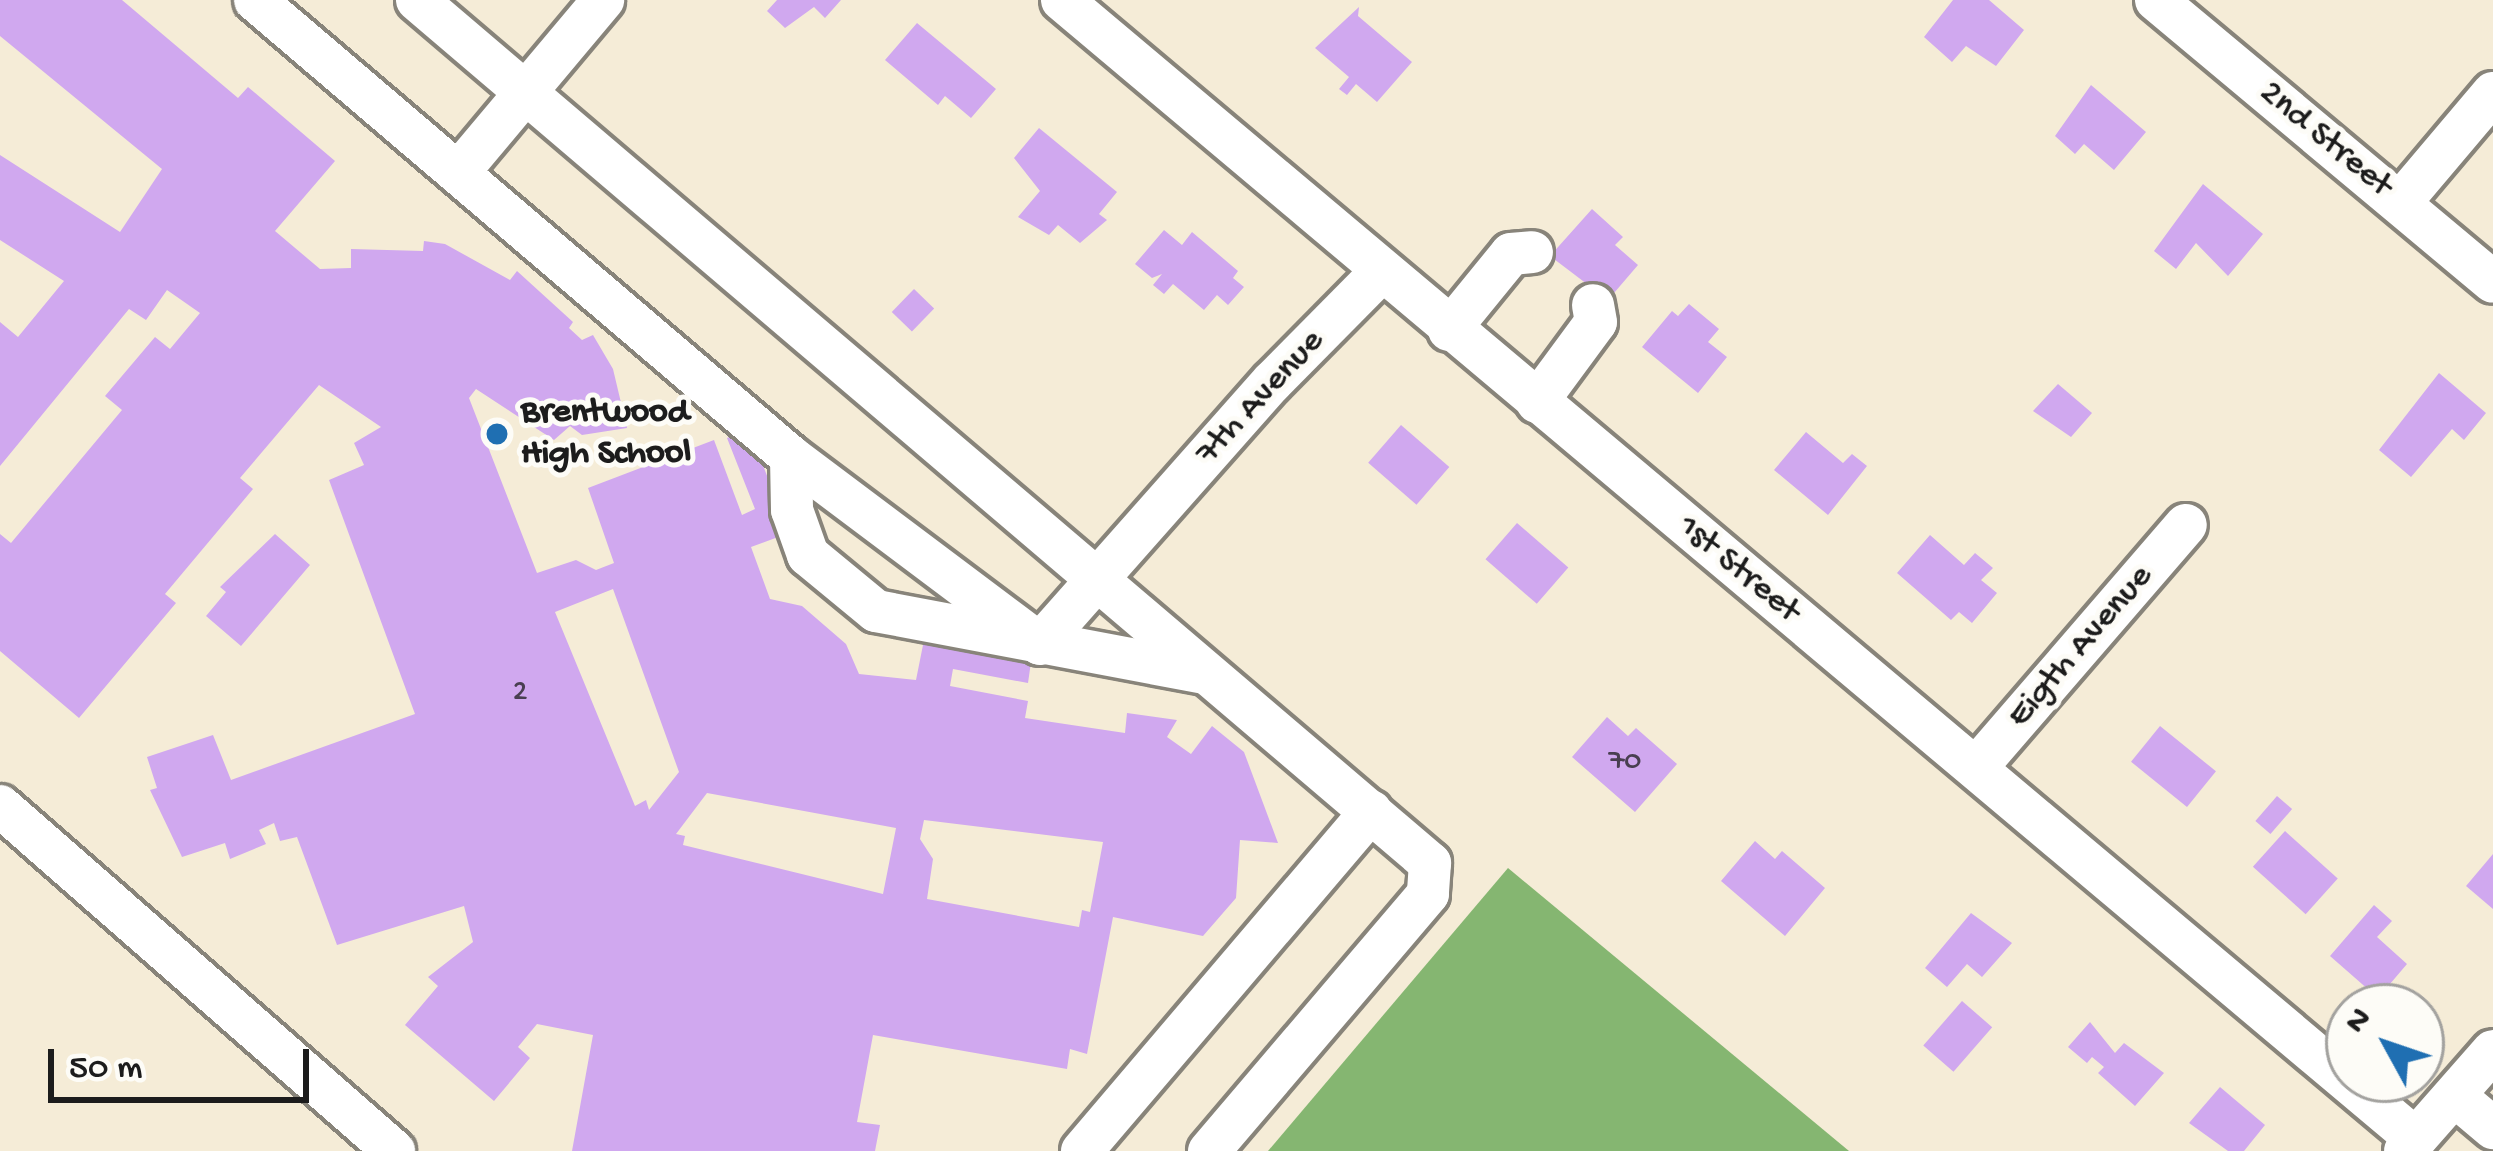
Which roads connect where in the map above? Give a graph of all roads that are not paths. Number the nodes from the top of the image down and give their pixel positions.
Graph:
1 (255, 0) edge
2 (417, 0) edge
3 (603, 0) edge
4 (1062, 0) edge
5 (2156, 0) edge
6 (525, 92) junction
7 (2493, 94) edge
8 (458, 172) junction
9 (2400, 203) junction
10 (1532, 252) dead end
11 (1380, 272) junction
12 (2493, 282) edge
13 (1593, 305) dead end
14 (1449, 330) junction
15 (1537, 403) junction
16 (791, 457) junction
17 (2186, 525) dead end
18 (1095, 580) junction
19 (1040, 644) junction
20 (1207, 674) junction
21 (1976, 768) junction
22 (0, 806) edge
23 (1371, 812) junction
24 (2493, 1051) edge
25 (2455, 1096) junction
26 (2493, 1128) edge
27 (2411, 1145) edge
28 (394, 1151) edge
29 (1082, 1151) edge
30 (1209, 1151) edge

1 - 8 street
2 - 6 street
3 - 6 street
4 - 11 street, 1st Street
5 - 9 street, 2nd Street
6 - 8 street
6 - 18 street
7 - 9 street
8 - 16 street
9 - 12 street, 2nd Street
10 - 14 street
11 - 14 street, 1st Street
11 - 18 street, 7th Avenue
13 - 15 street
14 - 15 street, 1st Street
15 - 21 street, 1st Street
16 - 19 street
16 - 19 street
17 - 21 street, Eigth Avenue
18 - 19 street, 7th Avenue
18 - 20 street
19 - 20 street
20 - 23 street
21 - 27 street, 1st Street
22 - 28 street
23 - 29 street
23 - 30 street
24 - 25 street
25 - 26 street
25 - 27 street

